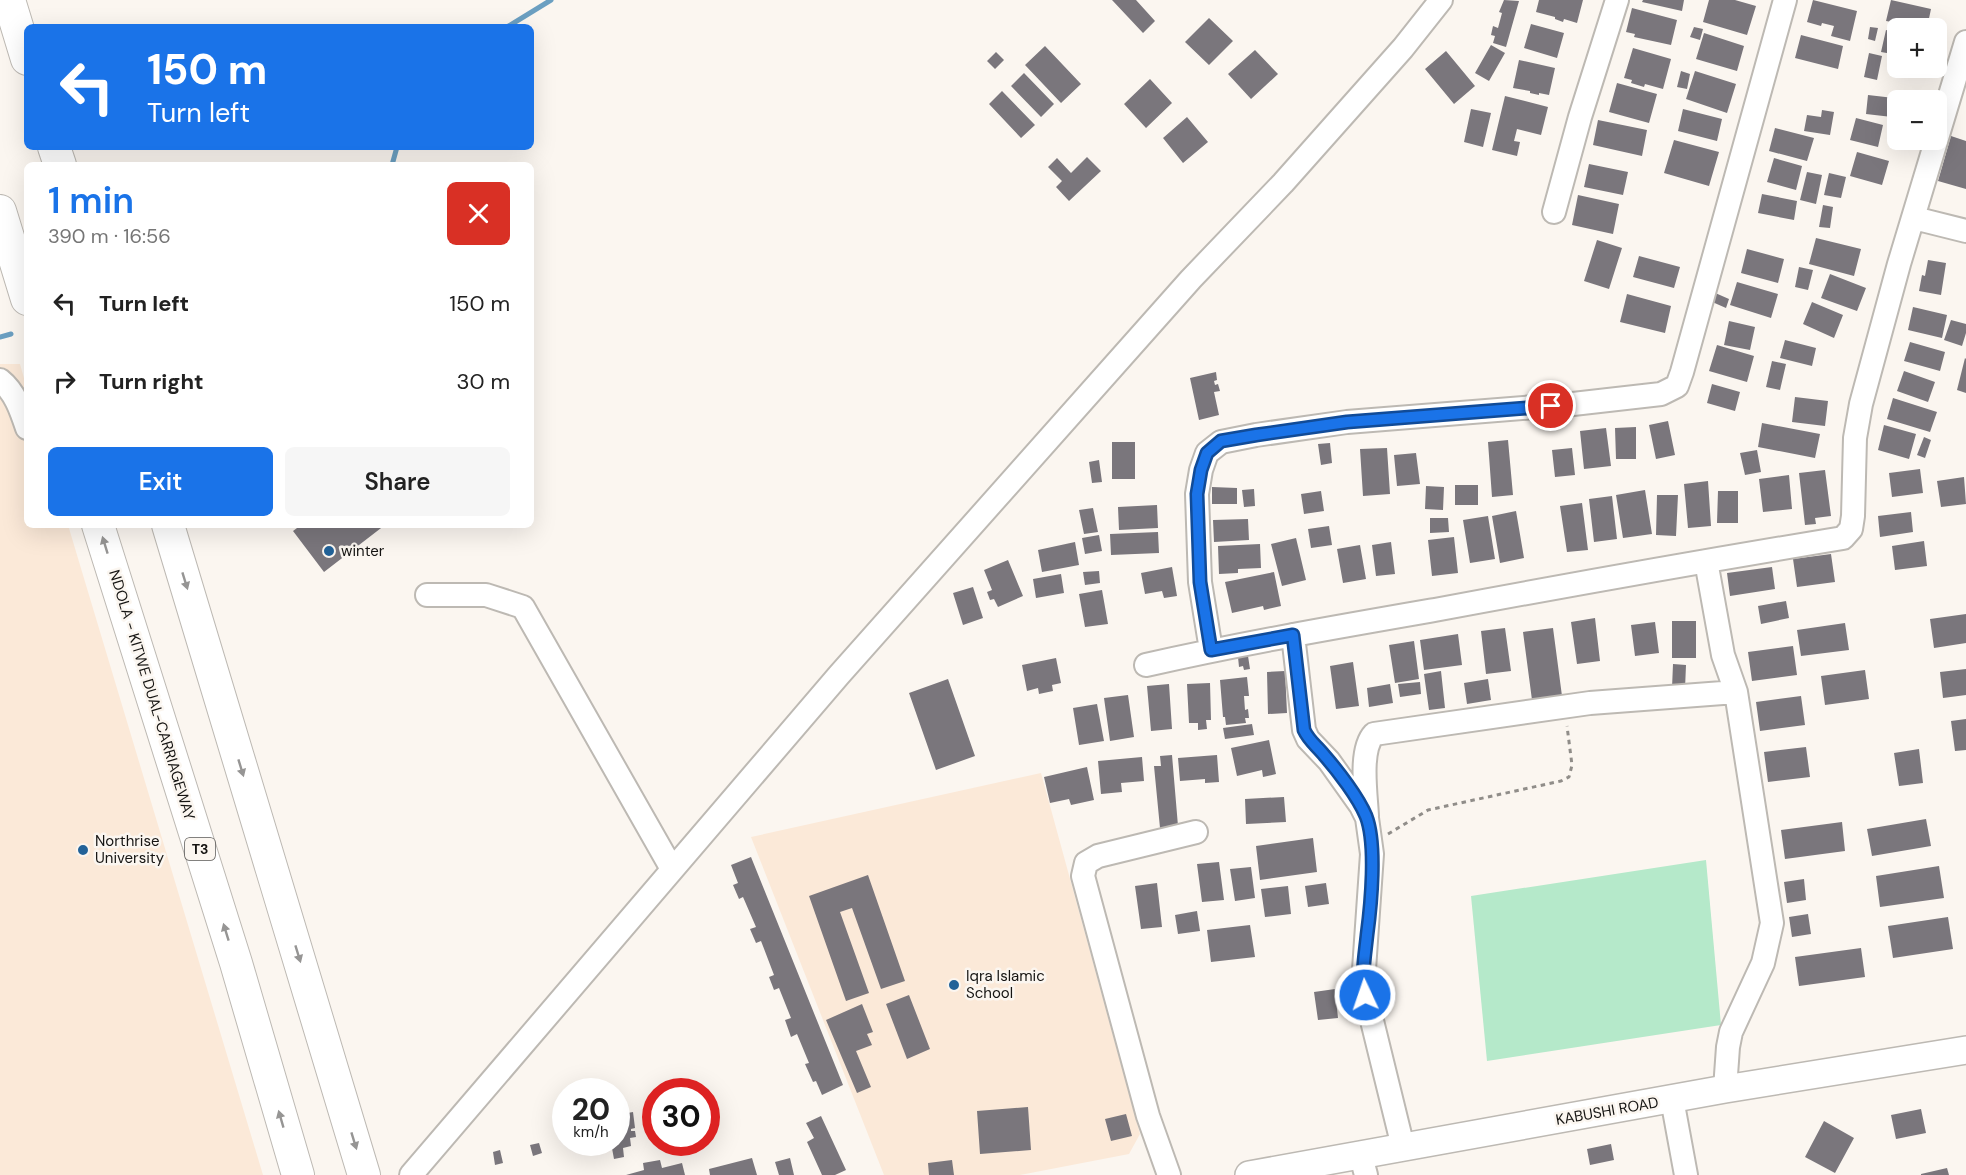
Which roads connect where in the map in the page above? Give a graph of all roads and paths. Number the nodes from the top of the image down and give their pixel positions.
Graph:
1 (9, 0) edge
2 (1441, 0) edge
3 (1617, 0) edge
4 (1785, 0) edge
5 (1966, 46) edge
6 (24, 49) edge
7 (0, 211) edge
8 (1554, 212) dead end
9 (1914, 218) junction
10 (1966, 231) edge
11 (24, 288) edge
12 (0, 380) edge
13 (24, 418) edge
14 (99, 528) edge
15 (169, 528) edge
16 (1706, 561) junction
17 (427, 595) dead end
18 (1293, 635) junction
19 (1211, 650) junction
20 (1146, 665) dead end
21 (1736, 692) junction
22 (1565, 706) junction
23 (1367, 818) junction
24 (1196, 832) dead end
25 (1372, 854) junction
26 (672, 869) junction
27 (1966, 1050) edge
28 (1725, 1089) junction
29 (1672, 1099) junction
30 (1403, 1147) junction
31 (1364, 1165) edge
32 (420, 1171) edge
33 (298, 1175) edge
34 (364, 1175) edge
35 (1169, 1175) edge
36 (1249, 1175) edge
37 (1686, 1175) edge

1 - 6 highway
2 - 26 street
3 - 8 street
4 - 19 street
5 - 9 street
7 - 11 highway
9 - 10 street
9 - 16 street
12 - 13 street
33 -> 14 highway, NDOLA - KITWE DUAL-CARRIAGEWAY / T3
15 -> 34 highway
16 - 18 street
16 - 21 street
17 - 26 street
18 - 19 street
18 - 23 street
19 - 20 street
21 - 22 street
21 - 28 street
22 - 23 street
22 - 25 path
23 - 25 street
24 - 35 street
25 - 30 street
26 - 32 street
27 - 28 main road, KABUSHI ROAD
28 - 29 main road, KABUSHI ROAD
29 - 30 main road, KABUSHI ROAD
29 - 37 street
30 - 31 main road, KABUSHI ROAD
31 - 36 main road, KABUSHI ROAD

